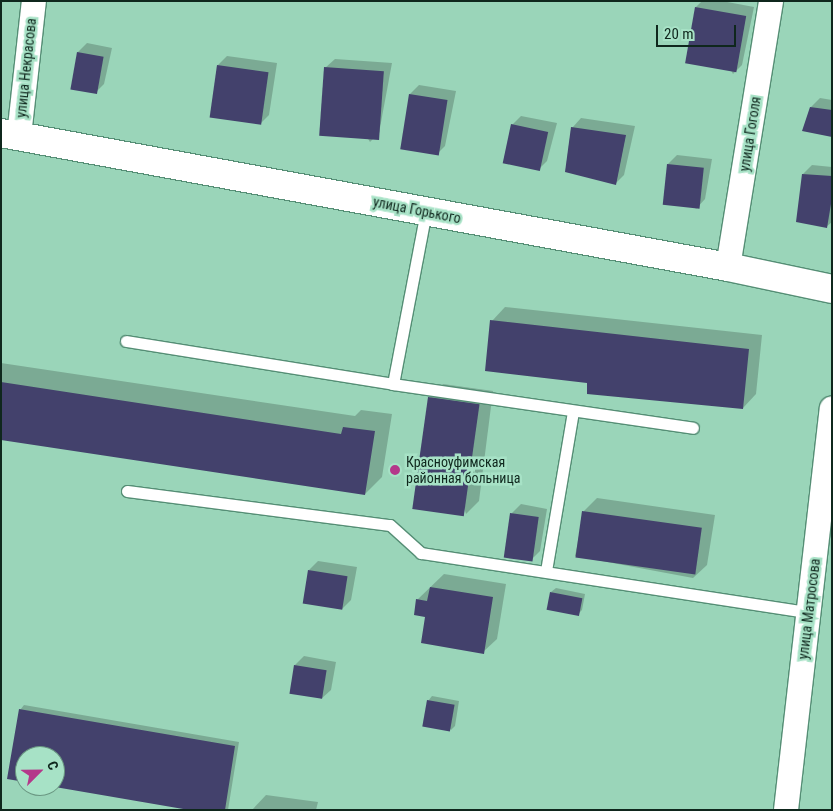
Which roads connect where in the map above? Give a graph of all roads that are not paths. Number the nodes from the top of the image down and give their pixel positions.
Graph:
1 (34, 1) edge
2 (771, 1) edge
3 (10, 134) edge
4 (426, 211) junction
5 (728, 267) junction
6 (832, 289) edge
7 (126, 341) dead end
8 (393, 384) junction
9 (573, 411) junction
10 (831, 414) edge
11 (693, 428) dead end
12 (127, 491) dead end
13 (546, 571) junction
14 (808, 612) junction
15 (786, 810) edge

1 - 3 street, улица Некрасова
2 - 5 street, улица Гоголя
3 - 4 street, улица Горького
4 - 5 street, улица Горького
4 - 8 lane
5 - 6 street, улица Горького
7 - 8 lane
8 - 9 lane
9 - 11 lane
9 - 13 lane
10 - 14 street, улица Матросова
12 - 13 lane
13 - 14 lane
14 - 15 street, улица Матросова

